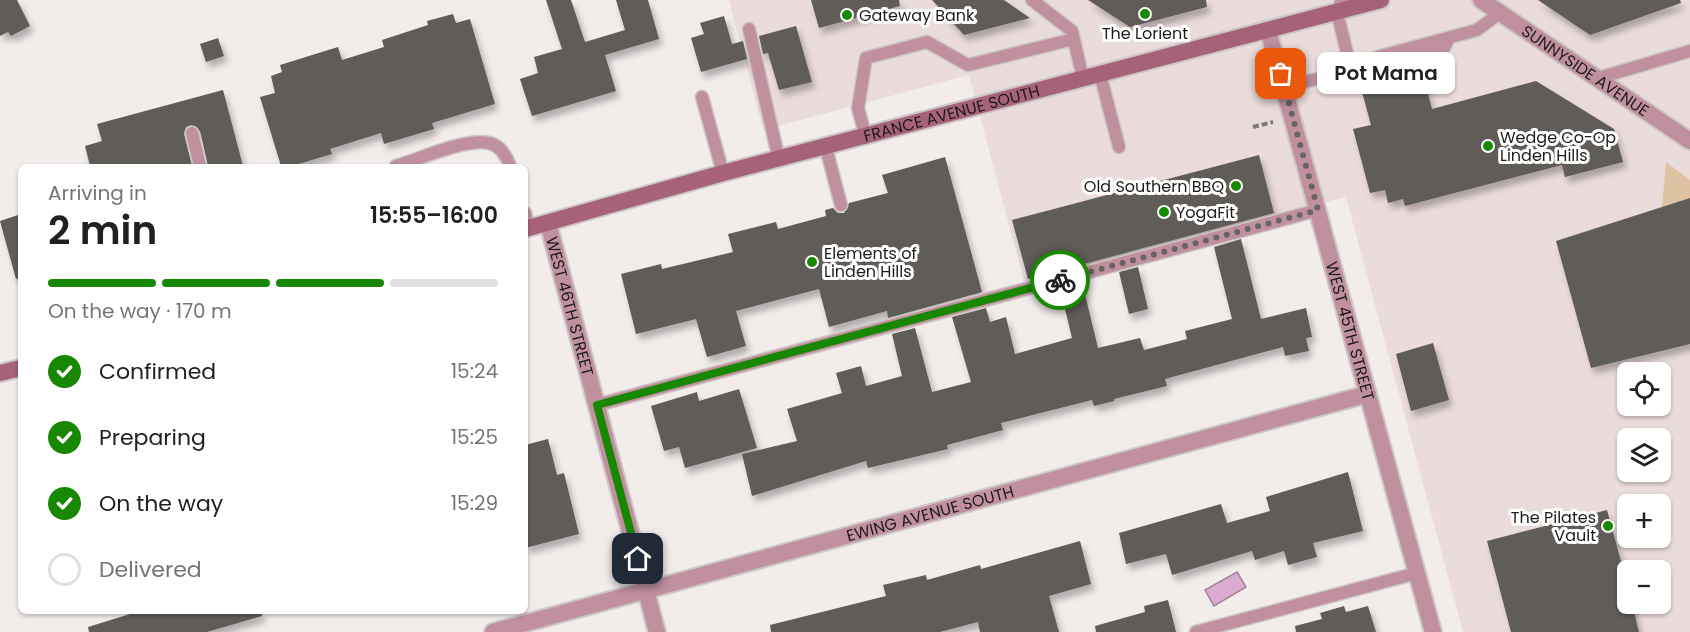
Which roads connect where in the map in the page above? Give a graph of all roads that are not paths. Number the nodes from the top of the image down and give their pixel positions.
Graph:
1 (1032, 0) edge
2 (1381, 0) edge
3 (1481, 0) edge
4 (1339, 6) edge
5 (1500, 13) junction
6 (749, 29) dead end
7 (1268, 30) junction
8 (1074, 39) junction
9 (1690, 51) edge
10 (1352, 69) junction
11 (1100, 74) junction
12 (1083, 79) junction
13 (1595, 79) junction
14 (1284, 87) junction
15 (702, 97) dead end
16 (192, 133) dead end
17 (866, 138) junction
18 (1690, 141) edge
19 (1119, 147) dead end
20 (826, 148) junction
21 (779, 159) junction
22 (200, 164) edge
23 (402, 164) edge
24 (509, 164) edge
25 (723, 174) junction
26 (841, 205) dead end
27 (1318, 210) junction
28 (548, 223) junction
29 (528, 224) edge
30 (18, 369) edge
31 (0, 373) edge
32 (1368, 394) junction
33 (597, 405) junction
34 (1417, 573) junction
35 (646, 589) junction
36 (493, 632) edge
37 (657, 632) edge
38 (1196, 632) edge
39 (1433, 632) edge

1 - 8 lane
2 - 4 main road, FRANCE AVENUE SOUTH
3 - 5 street, SUNNYSIDE AVENUE
4 - 7 main road, FRANCE AVENUE SOUTH
4 - 10 lane
5 - 10 lane
5 - 13 street, SUNNYSIDE AVENUE
6 - 21 lane
7 - 11 main road, FRANCE AVENUE SOUTH
7 - 14 street, WEST 45TH STREET
8 - 12 lane
8 - 17 lane
9 - 13 lane
10 - 14 lane
11 - 12 main road, FRANCE AVENUE SOUTH
11 - 19 lane
12 - 17 main road, FRANCE AVENUE SOUTH
13 - 18 street, SUNNYSIDE AVENUE
14 - 27 street, WEST 45TH STREET
15 - 25 lane
16 - 22 lane
17 - 20 main road, FRANCE AVENUE SOUTH
20 - 21 main road, FRANCE AVENUE SOUTH
20 - 26 lane
21 - 25 main road, FRANCE AVENUE SOUTH
23 - 24 lane
25 - 28 main road, FRANCE AVENUE SOUTH
27 - 32 street, WEST 45TH STREET
27 - 33 lane
28 - 29 main road, FRANCE AVENUE SOUTH
28 - 33 street, WEST 46TH STREET
30 - 31 main road
32 - 34 street, WEST 45TH STREET
32 - 35 street, EWING AVENUE SOUTH
33 - 35 street, WEST 46TH STREET
34 - 38 lane
34 - 39 street, WEST 45TH STREET
35 - 36 street, EWING AVENUE SOUTH
35 - 37 street, WEST 46TH STREET

